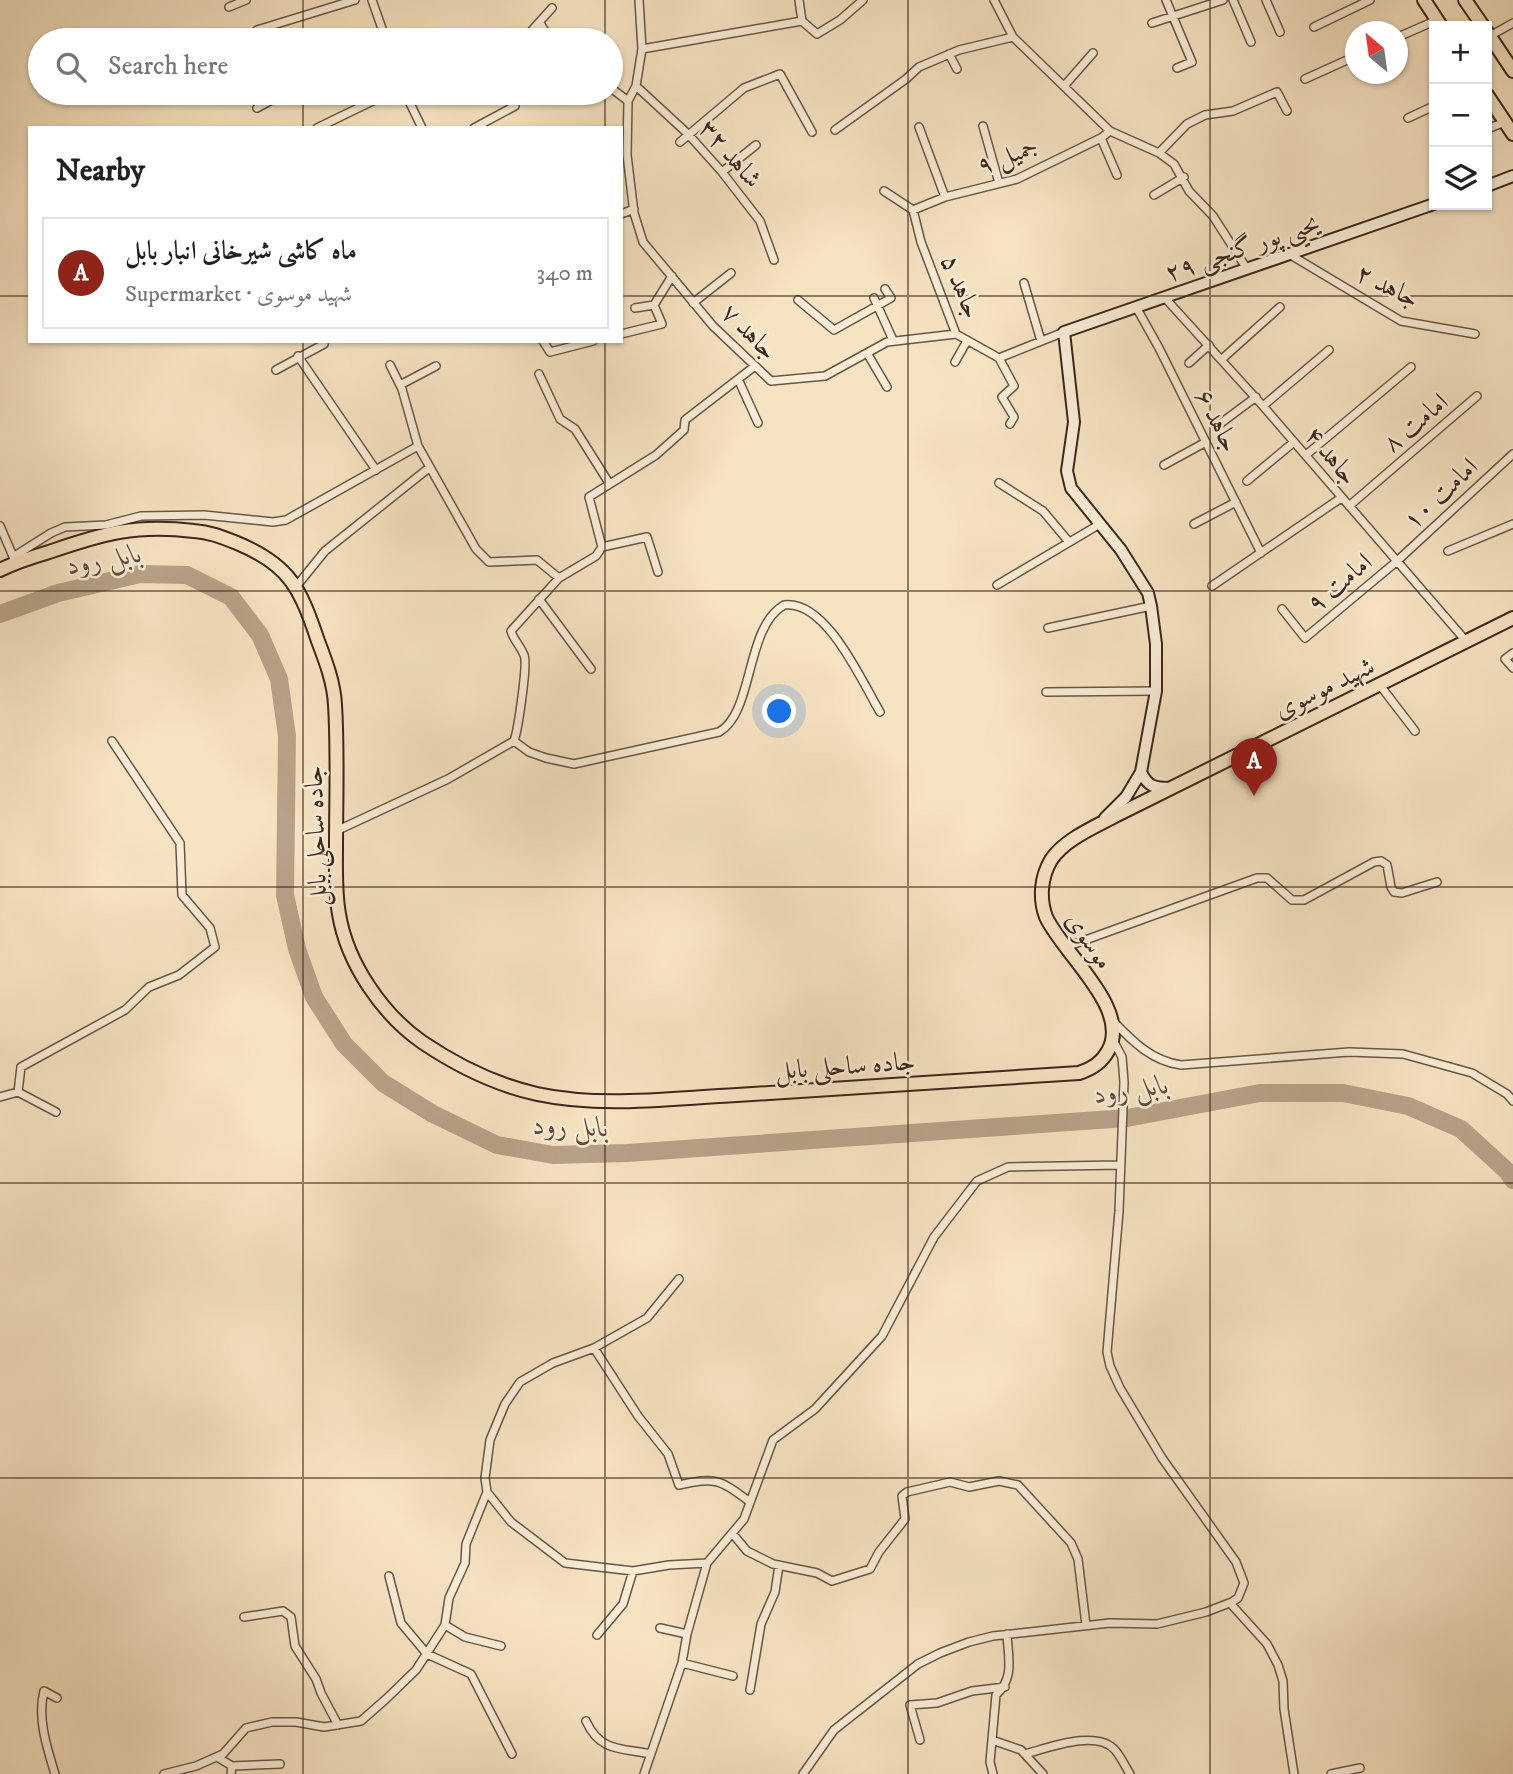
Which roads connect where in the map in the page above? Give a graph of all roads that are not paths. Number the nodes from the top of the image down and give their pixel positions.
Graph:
1 (247, 0) edge
2 (355, 0) edge
3 (372, 0) edge
4 (639, 0) edge
5 (799, 0) edge
6 (863, 0) edge
7 (994, 0) edge
8 (1166, 0) edge
9 (1223, 0) edge
10 (1233, 0) edge
11 (1266, 0) edge
12 (1370, 0) edge
13 (1424, 0) edge
14 (1465, 0) edge
15 (229, 7) dead end
16 (552, 8) dead end
17 (1173, 17) junction
18 (802, 21) junction
19 (1438, 21) edge
20 (1479, 21) edge
21 (540, 23) junction
22 (1152, 23) dead end
23 (1513, 23) edge
24 (1429, 26) edge
25 (1314, 27) dead end
26 (264, 28) edge
27 (381, 28) edge
28 (535, 28) edge
29 (543, 28) edge
30 (1492, 29) edge
31 (1280, 32) dead end
32 (1408, 34) edge
33 (1013, 37) junction
34 (1492, 40) edge
35 (1251, 42) dead end
36 (642, 50) junction
37 (1093, 52) dead end
38 (949, 54) junction
39 (1345, 61) edge
40 (1177, 68) dead end
41 (957, 69) dead end
42 (1513, 71) edge
43 (1305, 79) dead end
44 (1065, 85) junction
45 (636, 86) junction
46 (623, 98) edge
47 (628, 102) junction
48 (1492, 102) edge
49 (261, 105) edge
50 (364, 105) edge
51 (411, 105) edge
52 (515, 106) dead end
53 (257, 107) dead end
54 (1429, 108) edge
55 (1287, 111) dead end
56 (1408, 118) dead end
57 (1505, 122) junction
58 (321, 126) edge
59 (421, 126) edge
60 (478, 126) edge
61 (983, 126) dead end
62 (919, 127) dead end
63 (1492, 127) edge
64 (835, 130) dead end
65 (1110, 131) junction
66 (812, 132) dead end
67 (688, 134) junction
68 (1513, 134) edge
69 (1101, 138) junction
70 (680, 142) dead end
71 (756, 145) dead end
72 (1159, 153) junction
73 (624, 155) edge
74 (722, 172) junction
75 (1117, 175) dead end
76 (1513, 176) edge
77 (1184, 177) junction
78 (999, 183) junction
79 (1492, 184) edge
80 (884, 191) dead end
81 (1154, 195) dead end
82 (945, 197) junction
83 (1429, 206) edge
84 (634, 209) junction
85 (913, 210) junction
86 (623, 213) edge
87 (1289, 254) junction
88 (774, 260) dead end
89 (1247, 269) junction
90 (731, 273) dead end
91 (672, 276) junction
92 (1024, 283) dead end
93 (885, 289) dead end
94 (1165, 298) junction
95 (798, 300) dead end
96 (875, 301) junction
97 (694, 303) junction
98 (654, 305) junction
99 (1136, 307) junction
100 (1280, 307) dead end
101 (635, 308) dead end
102 (1065, 332) junction
103 (623, 334) edge
104 (956, 334) junction
105 (1475, 334) dead end
106 (893, 340) junction
107 (967, 341) junction
108 (1041, 341) junction
109 (324, 343) edge
110 (544, 343) edge
111 (585, 343) edge
112 (1209, 345) junction
113 (1329, 350) dead end
114 (867, 353) junction
115 (298, 356) junction
116 (999, 358) junction
117 (1222, 359) junction
118 (955, 362) dead end
119 (1189, 363) dead end
120 (390, 365) dead end
121 (436, 366) dead end
122 (755, 366) junction
123 (1411, 367) dead end
124 (276, 370) dead end
125 (539, 374) dead end
126 (738, 379) junction
127 (400, 385) junction
128 (887, 387) dead end
129 (1256, 397) junction
130 (1477, 397) dead end
131 (1263, 406) junction
132 (758, 423) dead end
133 (1010, 424) dead end
134 (1217, 426) dead end
135 (1206, 442) junction
136 (1294, 442) junction
137 (418, 446) junction
138 (1513, 454) edge
139 (1306, 455) junction
140 (1164, 465) dead end
141 (430, 467) junction
142 (376, 470) junction
143 (1247, 481) dead end
144 (609, 483) junction
145 (999, 483) dead end
146 (1341, 498) junction
147 (1236, 502) junction
148 (1349, 506) junction
149 (1100, 524) junction
150 (1194, 524) dead end
151 (1513, 524) edge
152 (0, 526) edge
153 (1069, 542) junction
154 (602, 547) junction
155 (1448, 551) dead end
156 (1261, 553) junction
157 (14, 560) junction
158 (1396, 562) junction
159 (0, 570) edge
160 (658, 572) dead end
161 (559, 578) junction
162 (997, 585) dead end
163 (1212, 586) dead end
164 (295, 588) junction
165 (539, 599) junction
166 (1151, 606) junction
167 (1282, 609) dead end
168 (1513, 618) edge
169 (1048, 628) dead end
170 (1465, 641) junction
171 (1513, 653) edge
172 (1513, 668) edge
173 (591, 669) dead end
174 (1379, 684) junction
175 (1156, 691) junction
176 (1046, 692) dead end
177 (880, 712) dead end
178 (1415, 731) dead end
179 (112, 741) dead end
180 (514, 741) junction
181 (1141, 772) junction
182 (1170, 788) junction
183 (1117, 815) joint
184 (1092, 829) junction
185 (336, 831) junction
186 (1437, 882) dead end
187 (1066, 947) junction
188 (1113, 1021) junction
189 (1113, 1040) junction
190 (18, 1092) junction
191 (0, 1097) edge
192 (1513, 1101) edge
193 (56, 1112) dead end
194 (1120, 1165) junction
195 (680, 1279) dead end
196 (594, 1348) junction
197 (486, 1492) junction
198 (750, 1502) junction
199 (732, 1533) junction
200 (707, 1563) junction
201 (779, 1565) junction
202 (633, 1571) junction
203 (389, 1576) dead end
204 (1230, 1603) junction
205 (244, 1617) dead end
206 (445, 1625) junction
207 (1086, 1626) junction
208 (660, 1628) dead end
209 (687, 1634) junction
210 (1007, 1634) junction
211 (597, 1635) dead end
212 (501, 1646) dead end
213 (427, 1654) junction
214 (682, 1662) junction
215 (733, 1676) dead end
216 (1006, 1687) junction
217 (750, 1690) dead end
218 (57, 1698) dead end
219 (586, 1721) dead end
220 (338, 1725) junction
221 (920, 1740) dead end
222 (992, 1740) junction
223 (512, 1754) dead end
224 (651, 1754) junction
225 (1025, 1754) junction
226 (217, 1757) junction
227 (280, 1764) dead end
228 (1360, 1768) dead end
229 (231, 1770) edge
230 (55, 1774) edge
231 (164, 1774) edge
232 (644, 1774) edge
233 (803, 1774) edge
234 (992, 1774) edge
235 (1043, 1774) edge
236 (1130, 1774) edge
237 (1294, 1774) edge
238 (1331, 1774) edge

1 - 15 street
2 - 26 street
3 - 27 street
4 - 36 street
5 - 18 street
6 - 18 street
7 - 33 street
8 - 17 street
9 - 17 street
10 - 35 street
11 - 31 street
12 - 25 street
13 - 19 main road
14 - 20 main road
16 - 21 street
17 - 22 street
17 - 40 street
18 - 36 street
21 - 28 street
21 - 29 street
23 - 30 street
24 - 32 street
33 - 38 street
33 - 44 street
34 - 42 main road
36 - 45 street
37 - 44 street
38 - 41 street
38 - 64 street
39 - 43 street
44 - 65 street
45 - 47 street
45 - 67 street, شاهد ۳۲
46 - 47 street
47 - 73 street
48 - 57 main road
49 - 53 street
50 - 58 street
51 - 59 street
52 - 60 street
54 - 56 street
55 - 72 street
57 - 63 street
57 - 68 main road
61 - 78 street
62 - 82 street
65 - 69 street, جمیل ۹
65 - 72 street
66 - 67 street
67 - 70 street
67 - 74 street, شاهد ۳۲
69 - 75 street
69 - 78 street, جمیل ۹
71 - 74 street
72 - 77 street
73 - 84 street
74 - 88 street, شاهد ۳۲
76 - 79 main road
77 - 81 street
77 - 89 street
78 - 82 street, جمیل ۹
80 - 85 street
82 - 85 street, جمیل ۹
83 - 87 main road, یحیی پور گنجی ۲۹
84 - 86 street
84 - 91 street, جاهد ۷
85 - 104 street, جاهد ۵
87 - 89 main road, یحیی پور گنجی ۲۹
87 - 105 street, جاهد ۲
89 - 94 main road, یحیی پور گنجی ۲۹
90 - 97 street
91 - 97 street, جاهد ۷
91 - 98 street
92 - 108 street
93 - 96 street
94 - 99 main road, یحیی پور گنجی ۲۹
94 - 112 street, جاهد ۴
95 - 96 street
96 - 106 street
97 - 122 street, جاهد ۷
98 - 101 street
98 - 103 street
99 - 102 main road, یحیی پور گنجی ۲۹
99 - 135 street, جاهد ۶
100 - 117 street
102 - 108 street
102 - 149 main road
104 - 106 street, جاهد ۷
104 - 107 street, جاهد ۵
106 - 114 street, جاهد ۷
107 - 116 street, جاهد ۵
107 - 118 street
108 - 116 street
109 - 115 street
110 - 111 street
112 - 117 street, جاهد ۴
112 - 119 street
113 - 131 street
114 - 122 street, جاهد ۷
114 - 128 street
115 - 124 street
115 - 142 street
116 - 133 street
117 - 129 street, جاهد ۴
120 - 127 street
121 - 127 street
122 - 126 street
123 - 139 street
125 - 144 street
126 - 132 street
126 - 144 street
127 - 137 street
129 - 131 street, جاهد ۴
129 - 134 street
130 - 148 street, امامت ۸
131 - 136 street, جاهد ۴
135 - 140 street
135 - 147 street, جاهد ۶
136 - 139 street, جاهد ۴
136 - 143 street
137 - 141 street
137 - 142 street
138 - 158 street, امامت ۱۰
139 - 146 street, جاهد ۴
141 - 161 street
141 - 164 street
142 - 157 street
144 - 154 street
145 - 153 street
146 - 148 street, جاهد ۴
146 - 156 street
147 - 150 street
147 - 156 street, جاهد ۶
148 - 158 street, جاهد ۴
149 - 153 street
149 - 166 main road
151 - 155 street
152 - 157 street
153 - 162 street
154 - 160 street
154 - 161 street
156 - 163 street
157 - 159 main road, جاده ساحلی بابل
157 - 164 main road, جاده ساحلی بابل
158 - 167 street, امامت ۹
158 - 170 street, جاهد ۴
161 - 165 street
164 - 185 main road, جاده ساحلی بابل
165 - 173 street
165 - 180 street
166 - 169 street
166 - 175 main road
168 - 170 main road, شهید موسوی
170 - 174 main road, شهید موسوی
171 - 172 street
174 - 178 street
174 - 182 main road, شهید موسوی
175 - 176 street
175 - 181 main road
177 - 180 street
179 - 190 street
180 - 185 street
181 - 182 main road
181 - 184 main road
182 - 183 main road, شهید موسوی
183 - 184 main road, موسوی
184 - 187 main road, موسوی
185 - 189 main road, جاده ساحلی بابل
186 - 187 street
187 - 188 main road, موسوی
188 - 189 main road, موسوی
188 - 192 street
189 - 194 street
190 - 191 street
190 - 193 street
194 - 198 street
194 - 204 street
195 - 196 street
196 - 197 street
196 - 198 street
197 - 202 street
197 - 206 street
198 - 199 street
199 - 200 street
199 - 201 street
200 - 202 street
200 - 209 street
201 - 207 street
201 - 217 street
202 - 211 street
203 - 213 street
204 - 207 street
204 - 237 street
205 - 220 street
206 - 212 street
206 - 213 street
207 - 210 street
208 - 209 street
209 - 214 street
210 - 216 street
210 - 233 street
213 - 220 street
213 - 223 street
214 - 215 street
214 - 224 street
216 - 221 street
216 - 222 street
218 - 230 street
219 - 224 street
220 - 226 street
222 - 225 street
222 - 234 street
224 - 232 street
225 - 235 street
225 - 236 street
226 - 229 street
226 - 231 street
227 - 229 street
228 - 238 street

